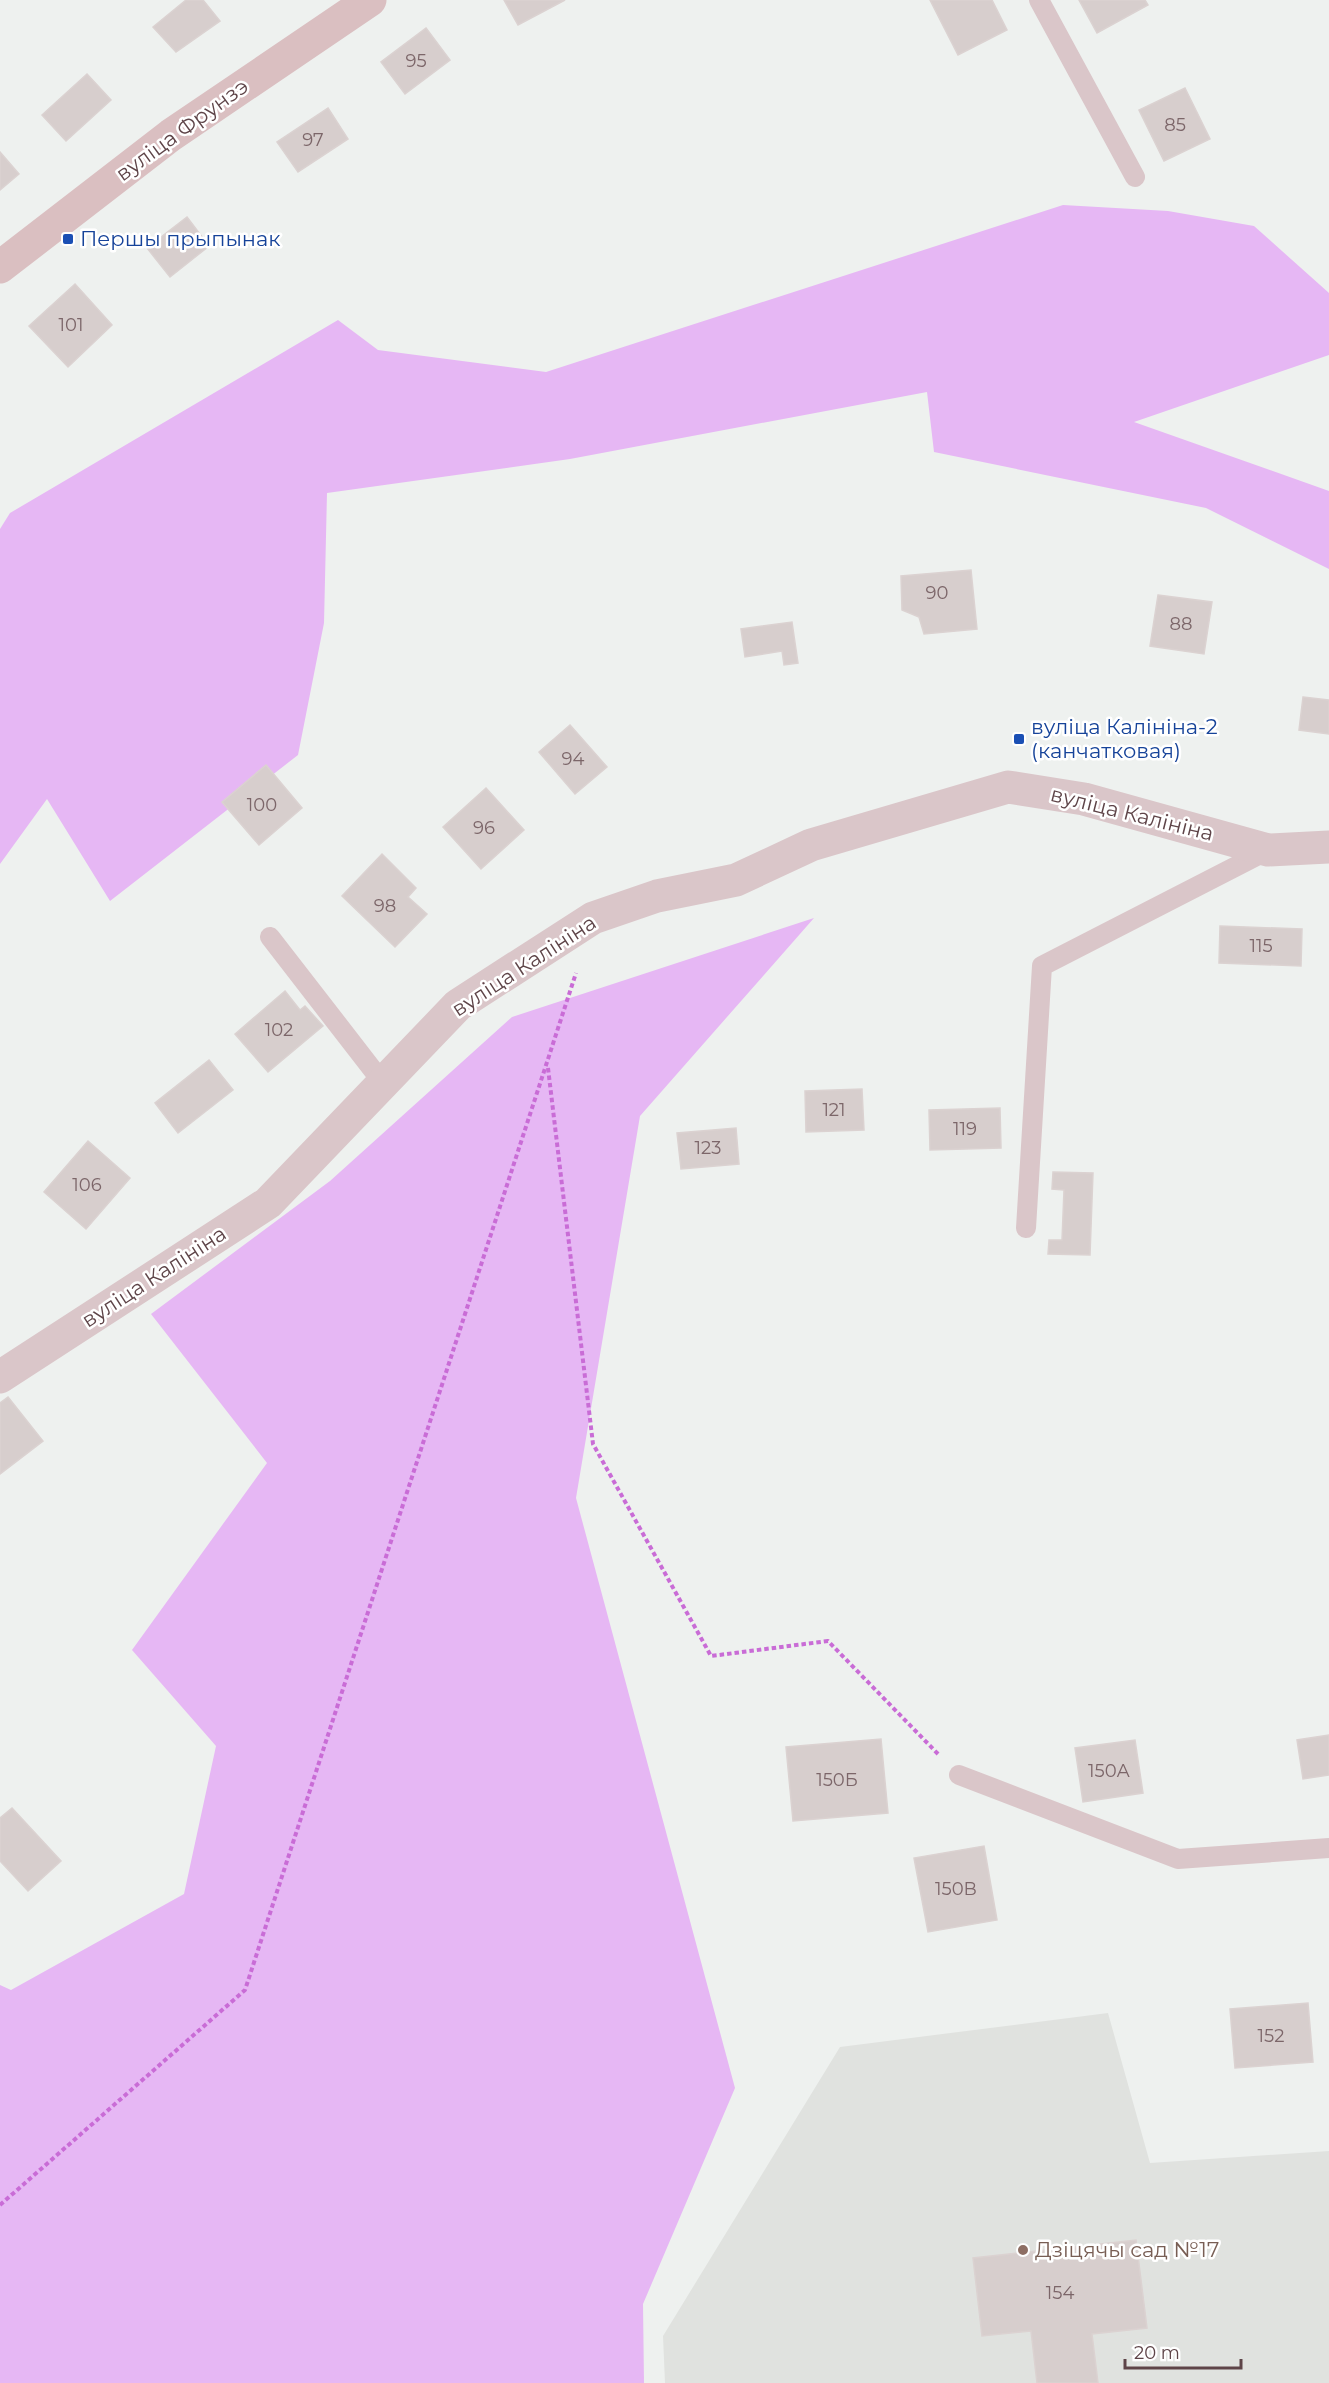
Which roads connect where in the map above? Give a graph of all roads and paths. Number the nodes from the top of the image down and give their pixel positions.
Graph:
1 (370, 0) edge
2 (1039, 0) edge
3 (1135, 177) dead end
4 (0, 267) edge
5 (1329, 847) edge
6 (1268, 850) junction
7 (593, 918) junction
8 (270, 937) dead end
9 (548, 1066) junction
10 (382, 1083) junction
11 (1026, 1228) dead end
12 (0, 1377) edge
13 (959, 1775) joint
14 (1329, 1848) edge
15 (0, 2205) edge

1 - 4 street, вуліца Фрунзэ
2 - 3 lane
5 - 6 street, вуліца Калініна
6 - 7 street, вуліца Калініна
6 - 11 lane
7 - 9 path
7 - 10 street, вуліца Калініна
8 - 10 lane
9 - 13 path
9 - 15 path
10 - 12 street, вуліца Калініна
13 - 14 lane

